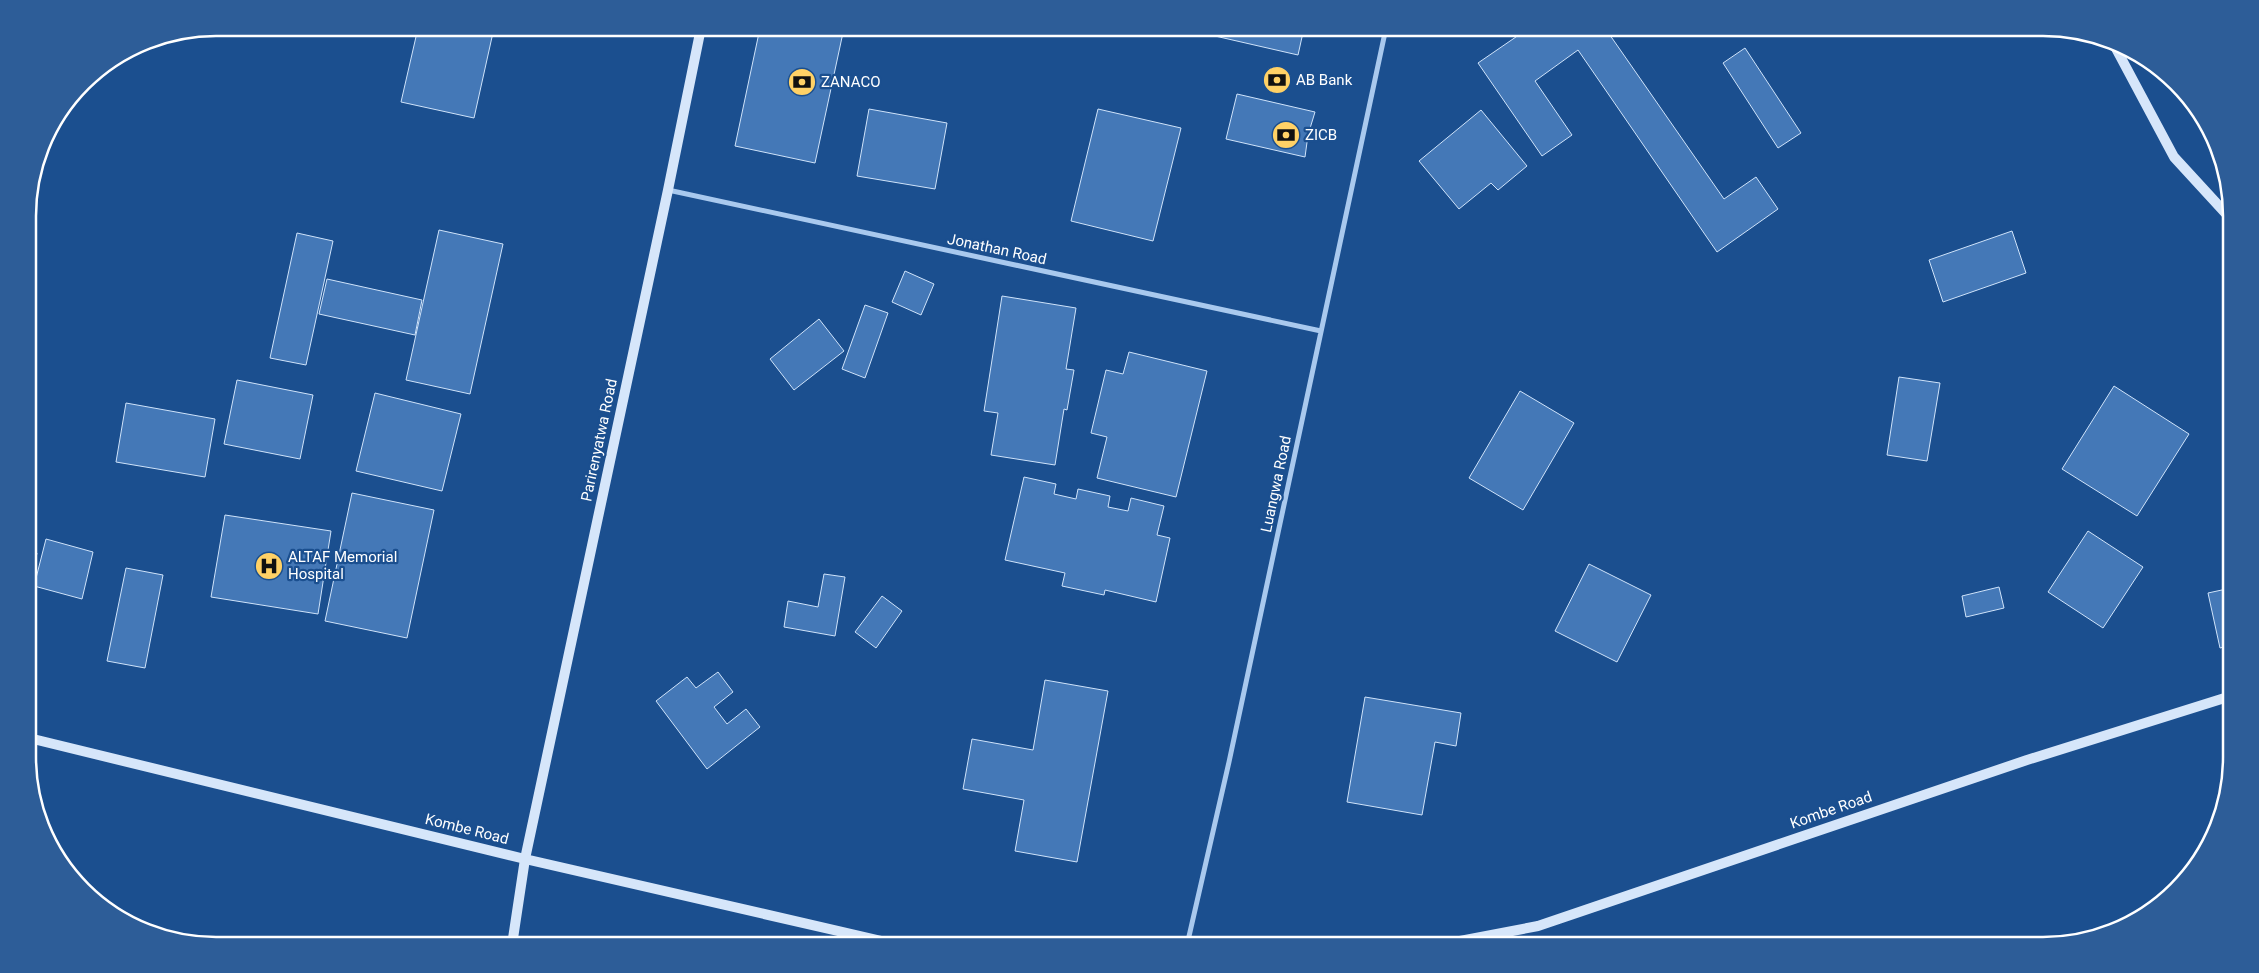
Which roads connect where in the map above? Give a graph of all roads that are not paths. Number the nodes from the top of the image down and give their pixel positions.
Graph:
1 (698, 36) edge
2 (1384, 36) edge
3 (2119, 53) edge
4 (668, 190) junction
5 (2222, 210) edge
6 (1321, 332) junction
7 (2223, 699) edge
8 (36, 740) edge
9 (525, 859) junction
10 (513, 937) edge
11 (864, 937) edge
12 (1189, 937) edge
13 (1481, 937) edge

1 - 4 street, Parirenyatwa Road
2 - 6 street, Luangwa Road
3 - 5 street
4 - 6 street, Jonathan Road
4 - 9 street, Parirenyatwa Road
6 - 12 street, Luangwa Road
7 - 13 street, Kombe Road
8 - 9 street, Kombe Road
9 - 10 street, Parirenyatwa Road
9 - 11 street, Kombe Road

